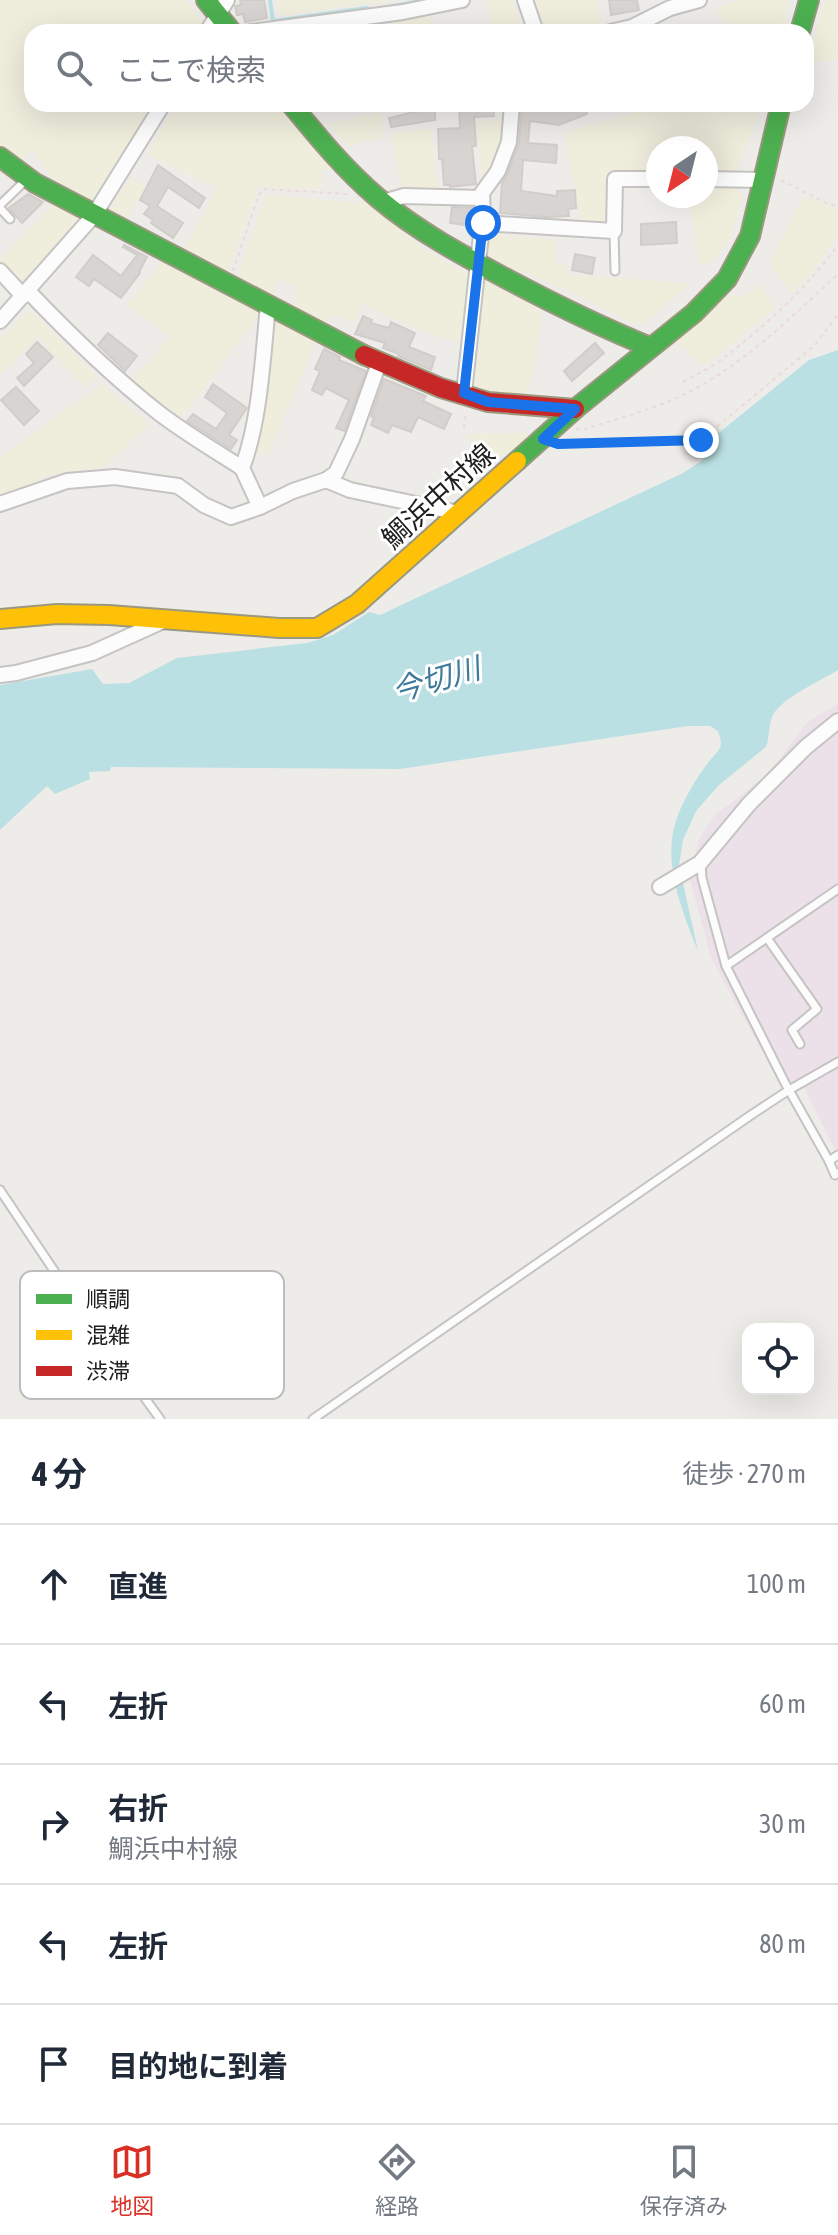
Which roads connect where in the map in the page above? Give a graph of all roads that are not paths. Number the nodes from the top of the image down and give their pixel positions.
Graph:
1 (462, 0) edge
2 (525, 0) edge
3 (699, 0) edge
4 (214, 4) edge
5 (209, 24) edge
6 (227, 24) edge
7 (354, 24) edge
8 (533, 24) edge
9 (638, 24) edge
10 (158, 112) edge
11 (298, 112) edge
12 (511, 112) edge
13 (779, 112) edge
14 (0, 157) edge
15 (764, 176) junction
16 (28, 178) junction
17 (718, 178) edge
18 (646, 179) edge
19 (482, 198) junction
20 (383, 202) junction
21 (0, 207) edge
22 (94, 215) junction
23 (10, 219) dead end
24 (483, 223) junction
25 (614, 231) junction
26 (479, 264) junction
27 (0, 271) edge
28 (615, 271) dead end
29 (25, 294) junction
30 (268, 305) junction
31 (0, 321) edge
32 (650, 347) junction
33 (379, 363) junction
34 (464, 393) junction
35 (575, 409) junction
36 (242, 468) junction
37 (326, 480) junction
38 (0, 504) edge
39 (260, 507) junction
40 (459, 513) junction
41 (0, 619) edge
42 (166, 620) junction
43 (0, 675) edge
44 (838, 721) edge
45 (700, 863) junction
46 (660, 887) dead end
47 (838, 889) edge
48 (767, 938) junction
49 (726, 966) junction
50 (800, 1044) dead end
51 (838, 1062) edge
52 (789, 1090) junction
53 (838, 1155) edge
54 (829, 1161) junction
55 (838, 1173) edge
56 (0, 1190) edge
57 (54, 1271) edge
58 (146, 1399) edge
59 (160, 1419) edge
60 (313, 1419) edge

1 - 7 street
2 - 8 street
3 - 9 street
4 - 5 street
4 - 6 street
10 - 22 street
11 - 20 street
12 - 19 street
13 - 15 street, 鯛浜中村線
14 - 16 street
15 - 17 street
15 - 32 street, 鯛浜中村線
16 - 21 lane
16 - 22 street
18 - 25 street
19 - 20 street
19 - 24 street
20 - 26 street
21 - 23 lane
22 - 29 street
22 - 30 street
24 - 25 street
24 - 26 street
25 - 28 lane
26 - 32 street
26 - 34 street
27 - 29 street
29 - 31 street
29 - 36 street
30 - 33 street
30 - 36 street
32 - 35 street, 鯛浜中村線
33 - 34 street
33 - 37 street
34 - 35 street
35 - 40 street, 鯛浜中村線
36 - 39 street
37 - 39 street
37 - 40 street
38 - 39 street
40 - 42 street, 鯛浜中村線
41 - 42 street, 鯛浜中村線
42 - 43 street
44 - 45 street
45 - 46 street
45 - 49 lane
47 - 48 lane
48 - 49 lane
48 - 50 lane
49 - 52 lane
51 - 52 lane
52 - 54 lane
52 - 60 lane
53 - 54 lane
54 - 55 lane
56 - 57 lane
58 - 59 lane

